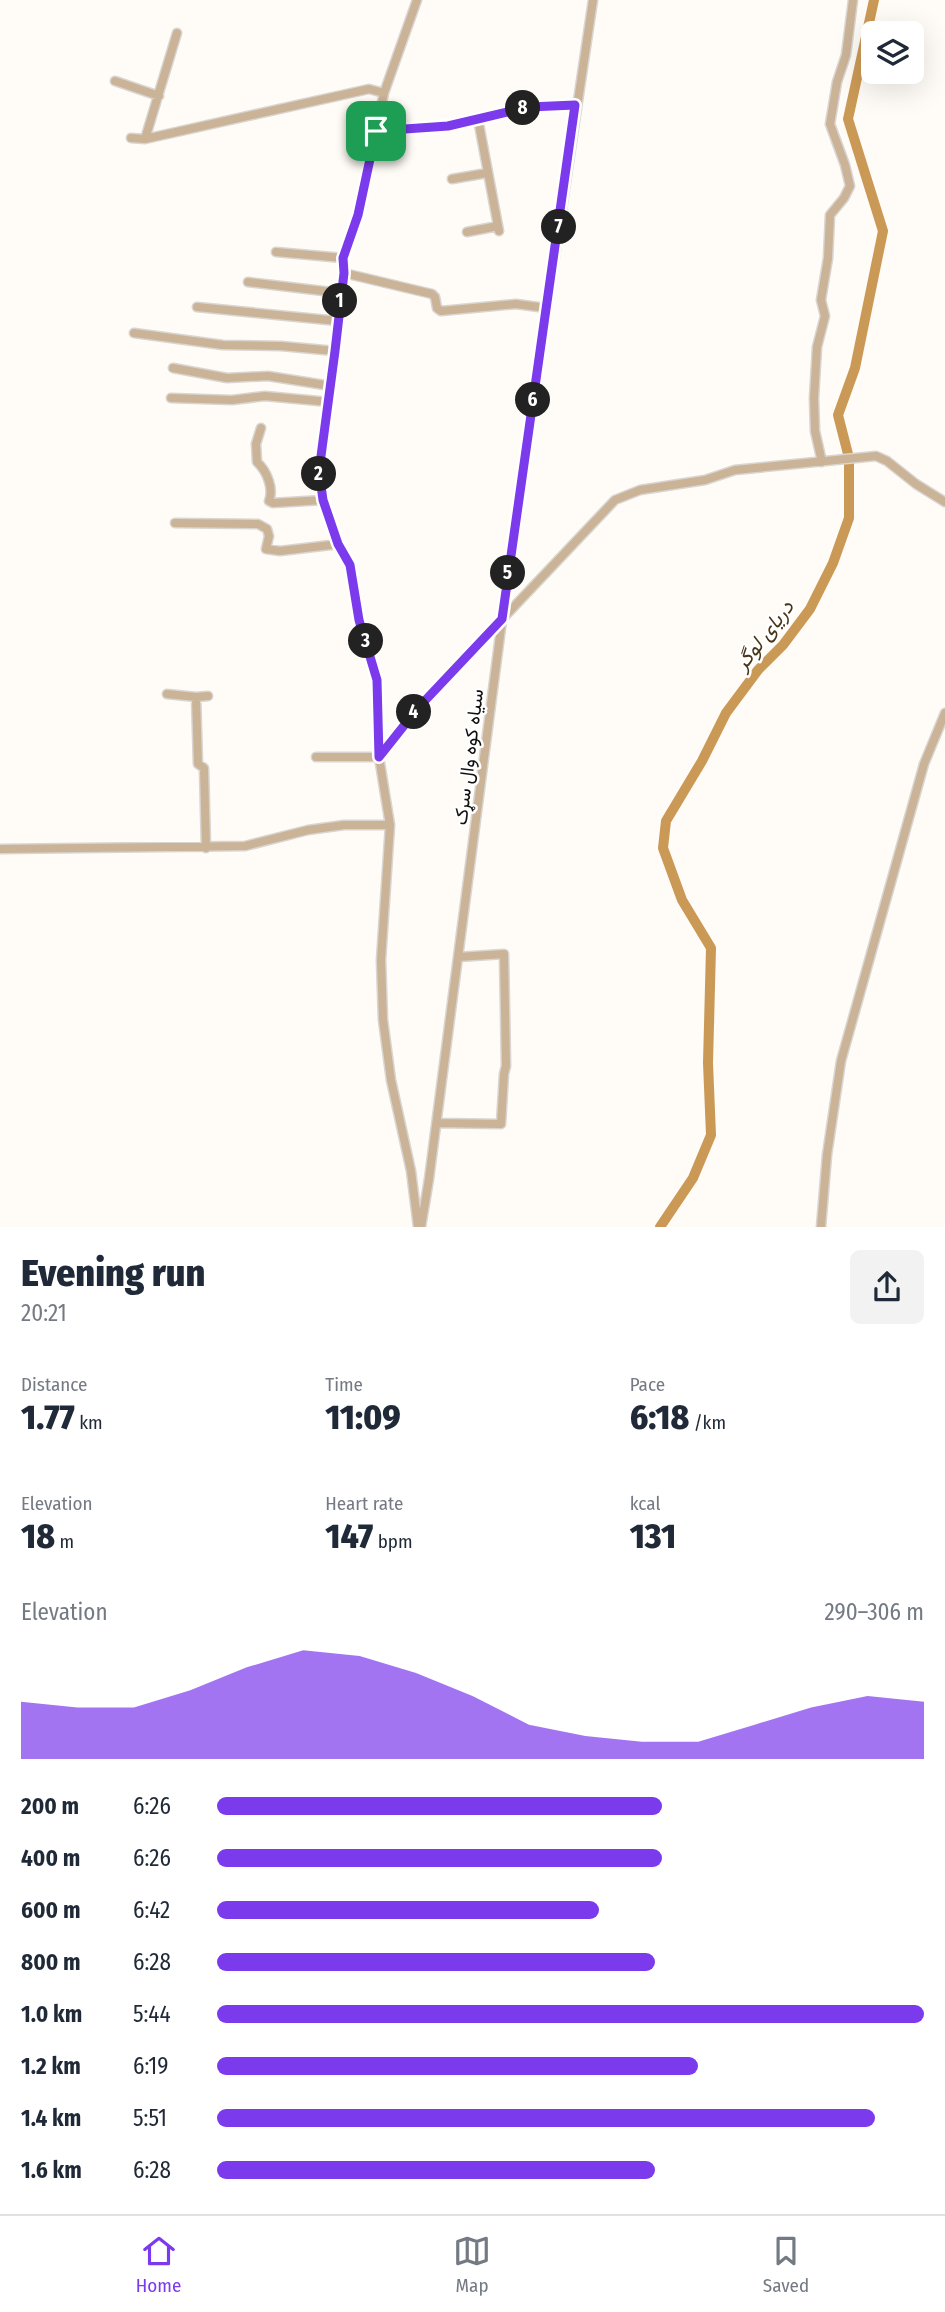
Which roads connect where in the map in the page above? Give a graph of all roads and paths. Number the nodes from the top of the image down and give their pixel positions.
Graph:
1 (418, 0) edge
2 (593, 0) edge
3 (853, 0) edge
4 (177, 33) dead end
5 (115, 81) dead end
6 (384, 93) junction
7 (159, 96) junction
8 (575, 105) junction
9 (478, 120) junction
10 (376, 131) junction
11 (131, 138) dead end
12 (145, 139) junction
13 (487, 173) junction
14 (452, 179) dead end
15 (467, 232) dead end
16 (276, 252) dead end
17 (343, 258) junction
18 (344, 273) junction
19 (248, 282) dead end
20 (340, 293) junction
21 (197, 307) dead end
22 (547, 308) junction
23 (338, 321) junction
24 (134, 333) dead end
25 (335, 351) junction
26 (173, 368) dead end
27 (331, 386) junction
28 (171, 398) dead end
29 (329, 402) junction
30 (261, 428) dead end
31 (822, 462) junction
32 (323, 500) junction
33 (945, 502) edge
34 (175, 523) dead end
35 (338, 544) junction
36 (502, 619) junction
37 (167, 694) dead end
38 (208, 696) dead end
39 (196, 698) junction
40 (945, 713) edge
41 (316, 757) dead end
42 (379, 757) junction
43 (390, 825) junction
44 (206, 848) junction
45 (0, 849) edge
46 (458, 957) junction
47 (437, 1122) junction
48 (419, 1227) edge
49 (821, 1227) edge

1 - 6 street
2 - 8 street, سیاه کوه وال سړک
3 - 31 street
4 - 7 street
5 - 7 street
6 - 10 street
6 - 12 street
7 - 12 street
8 - 9 street
8 - 22 street, سیاه کوه وال سړک
9 - 10 street
9 - 13 street
10 - 17 street
11 - 12 street
13 - 14 street
13 - 15 street
16 - 17 street
17 - 18 street
18 - 20 street
18 - 22 street
19 - 20 street
20 - 23 street
21 - 23 street
22 - 36 street, سیاه کوه وال سړک
23 - 25 street
24 - 25 street
25 - 27 street
26 - 27 street
27 - 29 street
28 - 29 street
29 - 32 street
30 - 32 street
31 - 33 street
31 - 36 street
32 - 35 street
34 - 35 street
35 - 42 street
36 - 42 street
36 - 46 street, سیاه کوه وال سړک
37 - 39 street
38 - 39 street
39 - 44 street
40 - 49 street
41 - 42 street
42 - 43 street
43 - 44 street
43 - 48 street
44 - 45 street
46 - 47 street, سیاه کوه وال سړک
46 - 47 street
47 - 48 street, سیاه کوه وال سړک

